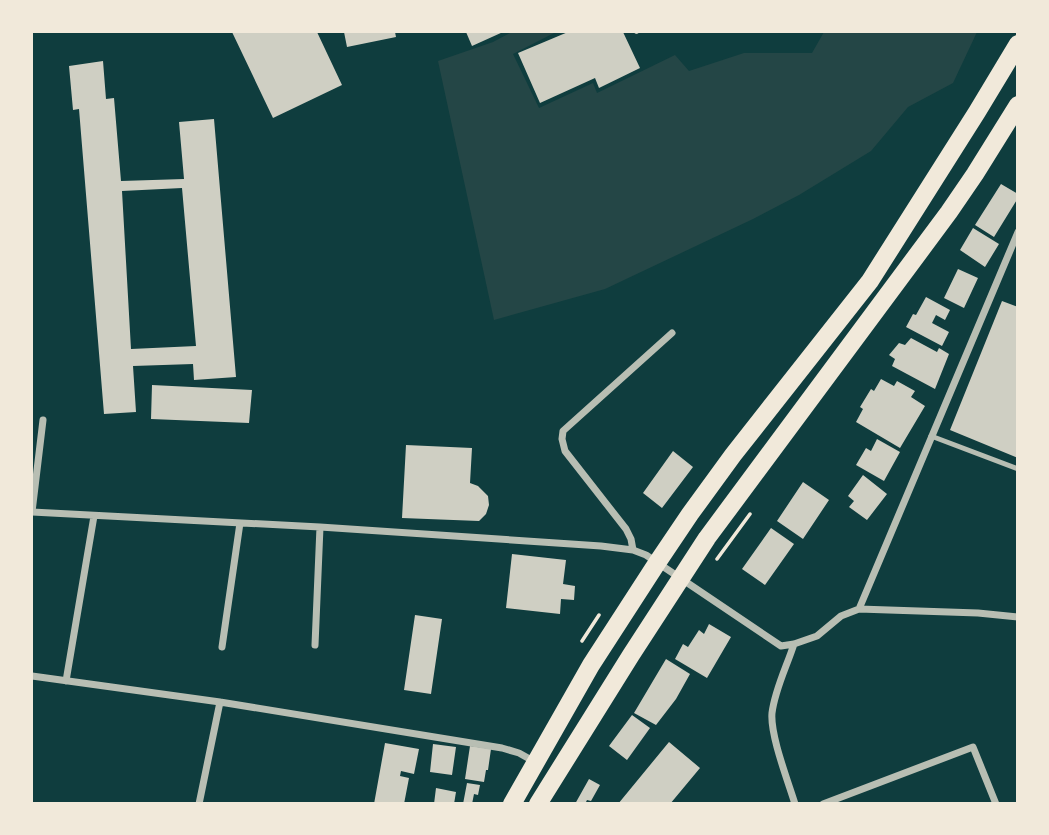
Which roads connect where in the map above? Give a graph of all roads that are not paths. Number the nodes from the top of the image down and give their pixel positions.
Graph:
1 (1015, 56) edge
2 (1017, 105) edge
3 (1017, 232) edge
4 (672, 333) dead end
5 (43, 420) dead end
6 (931, 436) junction
7 (1017, 469) edge
8 (32, 512) edge
9 (93, 516) junction
10 (240, 523) junction
11 (320, 527) junction
12 (633, 550) junction
13 (657, 563) junction
14 (680, 579) junction
15 (859, 609) junction
16 (1017, 617) edge
17 (315, 645) dead end
18 (794, 645) junction
19 (222, 647) dead end
20 (32, 676) edge
21 (66, 681) junction
22 (220, 702) junction
23 (535, 762) junction
24 (199, 803) edge
25 (512, 803) edge
26 (538, 803) edge
27 (795, 803) edge
28 (823, 803) edge
29 (996, 803) edge

1 - 13 main road
2 - 14 main road
3 - 6 street
4 - 12 street
5 - 8 street
6 - 7 lane
6 - 15 street
8 - 9 street
9 - 10 street
9 - 21 street
10 - 11 street
10 - 19 street
11 - 12 street
11 - 17 street
12 - 13 street
13 - 14 street
13 - 23 main road
14 - 18 street
14 - 26 main road
15 - 16 street
15 - 18 street
18 - 27 street
20 - 21 street
21 - 22 street
22 - 23 street
22 - 24 street
23 - 25 main road
28 - 29 street

